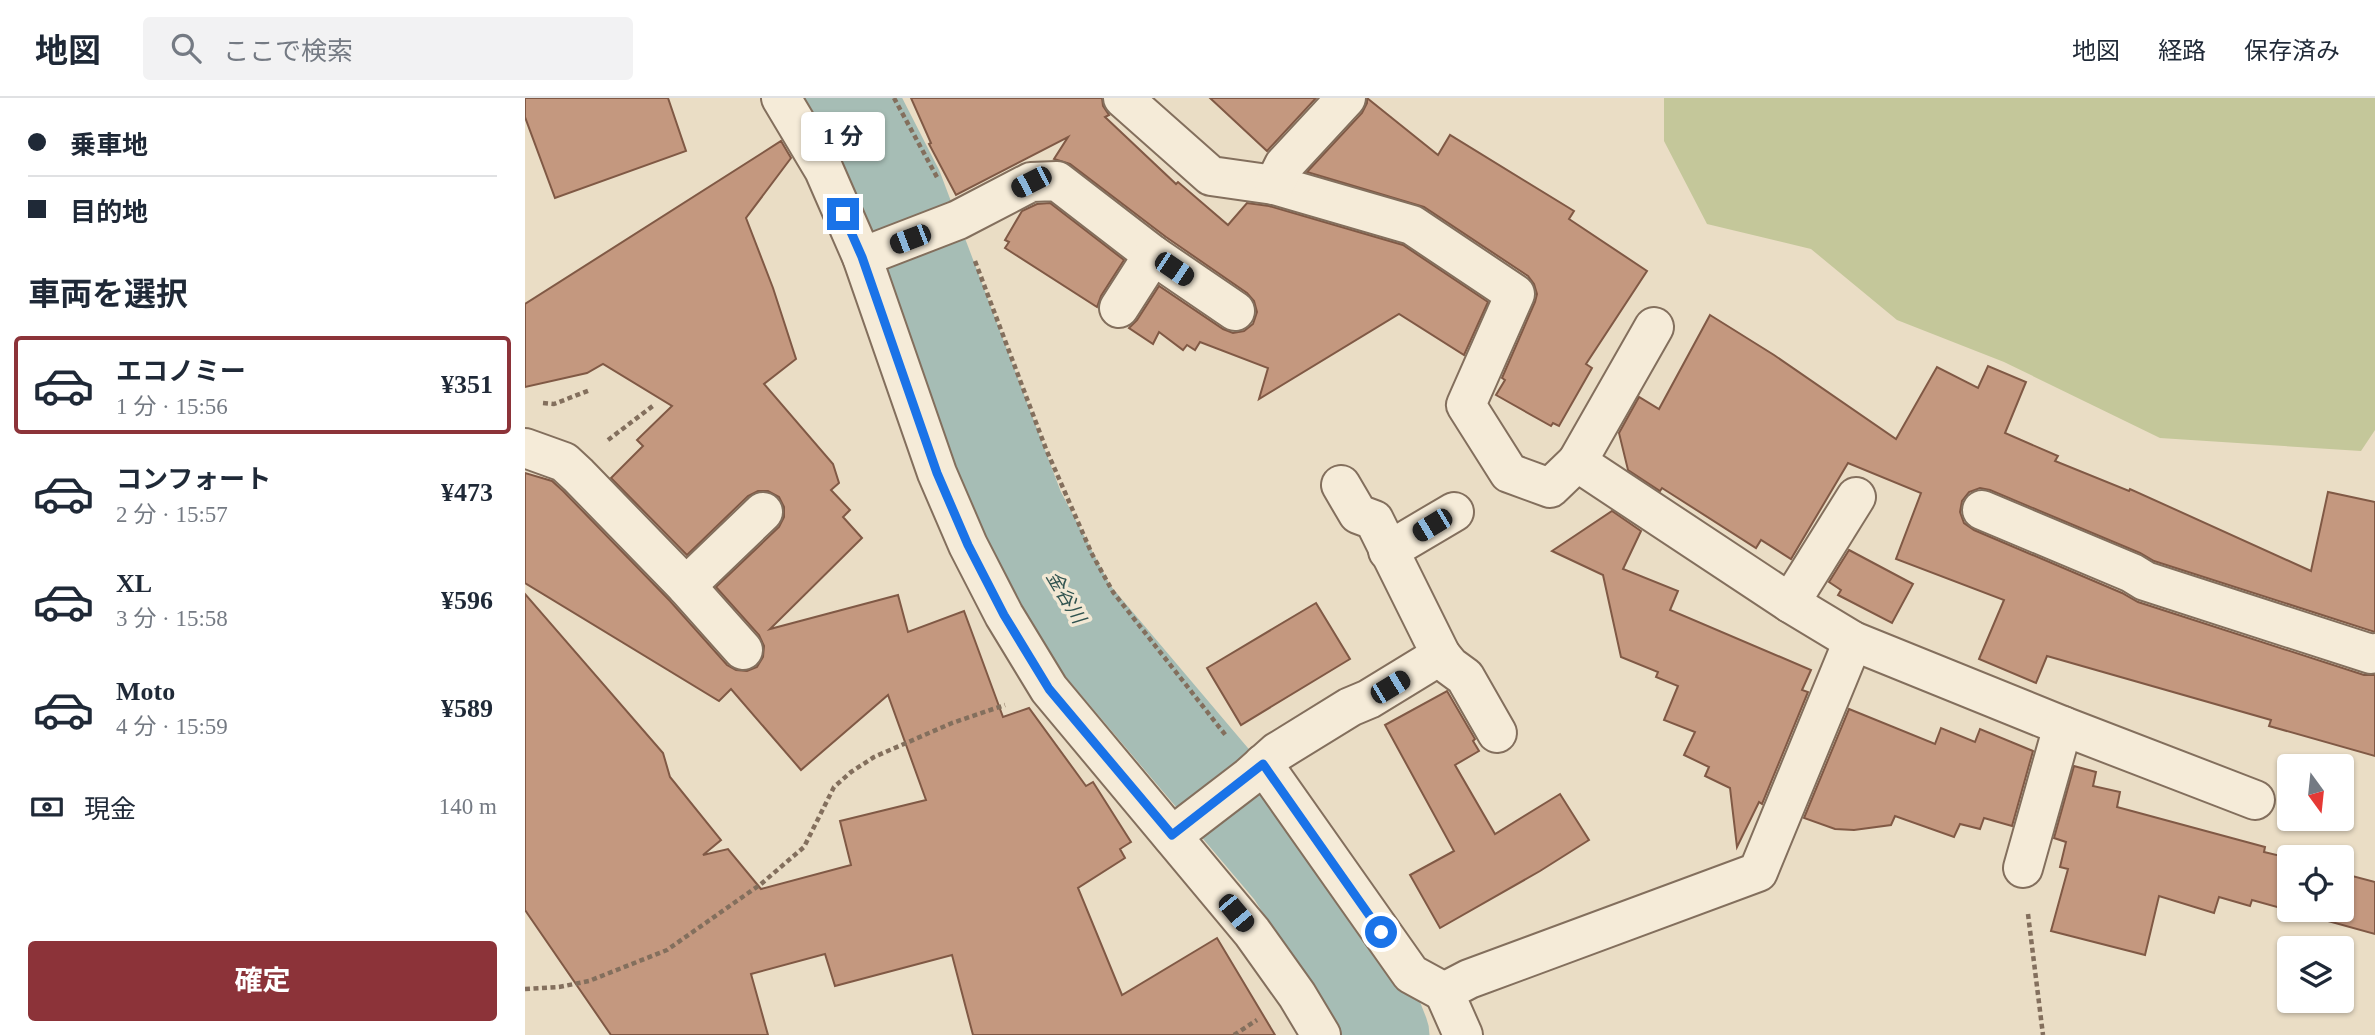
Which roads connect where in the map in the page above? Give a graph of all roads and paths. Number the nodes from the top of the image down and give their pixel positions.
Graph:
1 (781, 98) edge
2 (894, 98) edge
3 (1123, 98) edge
4 (1346, 98) edge
5 (1274, 185) junction
6 (958, 220) junction
7 (1153, 255) junction
8 (862, 257) junction
9 (1119, 308) dead end
10 (1235, 311) dead end
11 (1654, 327) dead end
12 (590, 390) dead end
13 (535, 401) dead end
14 (654, 405) dead end
15 (525, 448) edge
16 (1577, 461) junction
17 (564, 463) junction
18 (1341, 485) dead end
19 (1856, 497) dead end
20 (1982, 510) dead end
21 (763, 512) dead end
22 (1454, 512) dead end
23 (1388, 551) junction
24 (686, 586) junction
25 (1790, 603) junction
26 (1853, 641) junction
27 (743, 650) dead end
28 (2375, 653) edge
29 (1441, 655) junction
30 (1049, 689) junction
31 (2063, 726) junction
32 (1497, 733) dead end
33 (1256, 770) junction
34 (2255, 800) dead end
35 (1182, 828) junction
36 (2023, 868) joint
37 (525, 989) edge
38 (1444, 992) junction
39 (1321, 1035) edge
40 (1463, 1035) edge
41 (2043, 1035) edge

1 - 8 street
2 - 6 path
3 - 5 street
4 - 5 street
5 - 16 street
6 - 7 street
6 - 8 street
6 - 33 path
7 - 9 street
7 - 10 street
8 - 30 street
11 - 16 street
12 - 13 path
14 - 17 path
15 - 17 street
16 - 25 street
17 - 24 street
18 - 23 street
19 - 25 street
20 - 28 street
21 - 24 street
22 - 23 street
23 - 29 street
24 - 27 street
25 - 26 street
26 - 31 street
26 - 38 street
29 - 32 street
29 - 33 street
30 - 35 street
30 - 37 path
31 - 34 street
31 - 36 street
33 - 35 street
33 - 38 street
35 - 39 street
36 - 41 path
38 - 40 street

